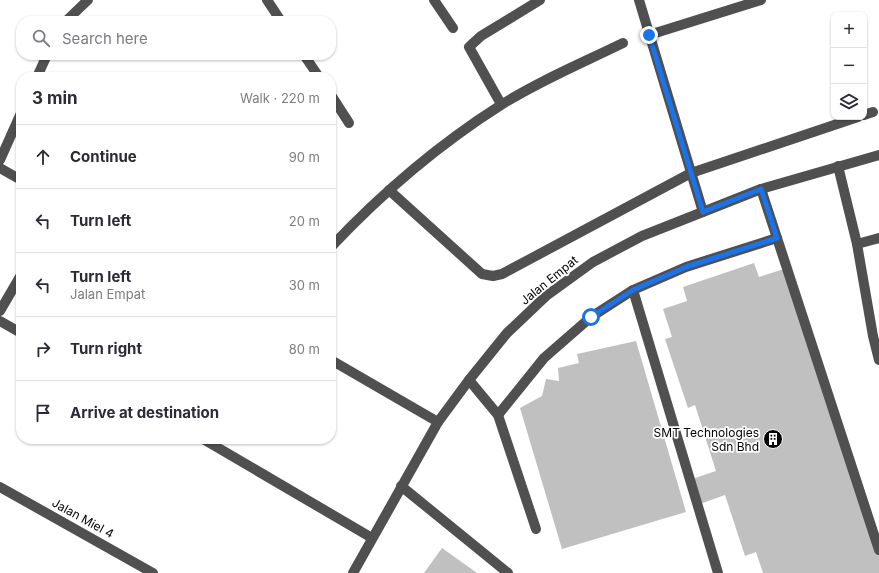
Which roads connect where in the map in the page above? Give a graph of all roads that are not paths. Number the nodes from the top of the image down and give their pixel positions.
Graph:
1 (88, 0) edge
2 (267, 0) edge
3 (434, 0) edge
4 (540, 0) edge
5 (639, 0) edge
6 (761, 0) edge
7 (71, 16) edge
8 (278, 16) edge
9 (453, 28) dead end
10 (649, 35) junction
11 (623, 43) dead end
12 (44, 60) edge
13 (307, 60) edge
14 (39, 72) edge
15 (316, 72) edge
16 (336, 104) edge
17 (502, 104) junction
18 (849, 120) edge
19 (349, 123) dead end
20 (16, 124) edge
21 (879, 154) edge
22 (0, 160) edge
23 (838, 166) junction
24 (0, 168) edge
25 (691, 173) junction
26 (16, 177) edge
27 (761, 189) junction
28 (389, 190) junction
29 (703, 212) junction
30 (777, 238) junction
31 (879, 238) edge
32 (336, 242) edge
33 (857, 244) junction
34 (16, 284) edge
35 (633, 290) junction
36 (0, 311) edge
37 (0, 321) edge
38 (16, 330) edge
39 (879, 360) edge
40 (336, 363) edge
41 (469, 380) junction
42 (498, 415) junction
43 (438, 422) junction
44 (211, 444) edge
45 (0, 486) edge
46 (401, 486) junction
47 (536, 529) dead end
48 (372, 538) junction
49 (879, 550) edge
50 (153, 573) edge
51 (353, 573) edge
52 (508, 573) edge
53 (718, 573) edge

1 - 7 street
2 - 8 street
3 - 9 street
4 - 17 street
5 - 10 street
6 - 10 street
10 - 25 street
11 - 17 street
12 - 14 street
13 - 15 street
16 - 19 street
17 - 28 street
18 - 25 street
20 - 22 street
21 - 23 street, Jalan Empat
23 - 27 street, Jalan Empat
23 - 33 street
24 - 26 street
25 - 28 street
25 - 29 street
27 - 29 street, Jalan Empat
27 - 30 street
28 - 32 street
29 - 41 street, Jalan Empat
30 - 35 street
30 - 49 street
31 - 33 street
33 - 39 street
34 - 36 street
35 - 42 street
35 - 53 street
37 - 38 street
40 - 43 street
41 - 42 street
41 - 43 street, Jalan Empat
42 - 47 street
43 - 46 street, Jalan Empat
44 - 48 street
45 - 50 street, Jalan Miel 4
46 - 48 street, Jalan Empat
46 - 52 street
48 - 51 street, Jalan Empat

